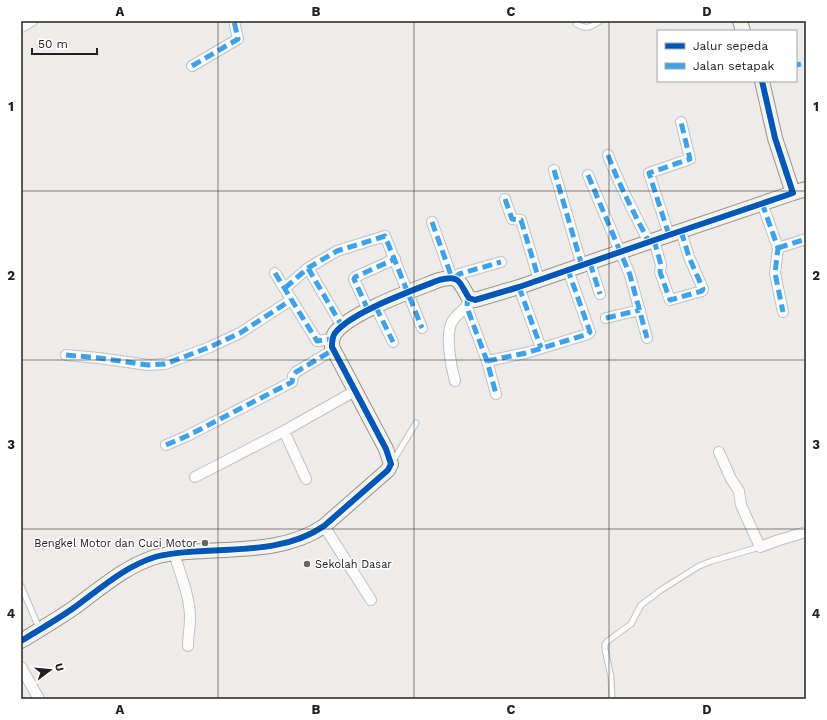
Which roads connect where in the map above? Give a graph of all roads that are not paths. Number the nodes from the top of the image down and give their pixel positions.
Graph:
1 (32, 21) edge
2 (234, 21) edge
3 (600, 21) edge
4 (576, 24) dead end
5 (21, 27) edge
6 (192, 66) dead end
7 (762, 82) edge
8 (681, 122) dead end
9 (608, 155) dead end
10 (554, 170) dead end
11 (588, 175) dead end
12 (800, 191) edge
13 (505, 199) dead end
14 (762, 203) junction
15 (432, 222) dead end
16 (675, 233) junction
17 (806, 238) edge
18 (651, 241) junction
19 (778, 248) junction
20 (620, 252) junction
21 (395, 259) junction
22 (501, 262) dead end
23 (586, 264) junction
24 (308, 268) junction
25 (568, 270) junction
26 (275, 273) dead end
27 (453, 278) junction
28 (539, 280) junction
29 (519, 287) junction
30 (285, 288) junction
31 (408, 292) junction
32 (600, 294) dead end
33 (291, 300) junction
34 (467, 301) junction
35 (372, 308) junction
36 (640, 310) junction
37 (783, 312) dead end
38 (606, 318) dead end
39 (342, 326) junction
40 (422, 328) dead end
41 (647, 338) dead end
42 (393, 342) dead end
43 (333, 345) junction
44 (541, 348) junction
45 (66, 355) dead end
46 (487, 361) junction
47 (454, 381) dead end
48 (355, 391) junction
49 (496, 394) dead end
50 (416, 423) dead end
51 (284, 431) junction
52 (166, 445) dead end
53 (719, 452) dead end
54 (391, 464) junction
55 (195, 477) dead end
56 (306, 479) dead end
57 (324, 526) junction
58 (806, 532) edge
59 (759, 546) junction
60 (174, 553) junction
61 (21, 586) edge
62 (371, 600) dead end
63 (40, 629) junction
64 (21, 641) edge
65 (188, 646) dead end
66 (21, 667) edge
67 (39, 699) edge
68 (612, 699) edge

1 - 5 street
2 - 6 street
3 - 4 lane
7 - 12 street
8 - 16 street
9 - 18 street
10 - 23 street
11 - 20 street
12 - 14 street
13 - 28 street
14 - 16 street
14 - 19 street
15 - 27 street
16 - 18 street
16 - 18 street
17 - 19 street
18 - 20 street
19 - 37 street
20 - 23 street
20 - 36 street
21 - 24 street
21 - 31 street
21 - 35 street
22 - 27 street
23 - 25 street
23 - 32 street
24 - 30 street
24 - 39 street
25 - 28 street
25 - 44 street
26 - 30 street
27 - 31 street
27 - 34 street
28 - 29 street
29 - 34 street
29 - 44 street
30 - 33 street
31 - 35 street
31 - 40 street
33 - 43 street
33 - 45 street
34 - 46 street
34 - 47 street
35 - 39 street
35 - 42 street
36 - 38 street
36 - 41 street
39 - 43 street
43 - 48 street
43 - 52 street
44 - 46 street
46 - 49 street
48 - 51 street
48 - 54 street
50 - 54 lane
51 - 55 street
51 - 56 street
53 - 59 street
54 - 57 street
57 - 60 street
57 - 62 street
58 - 59 street
59 - 68 lane
60 - 63 street
60 - 65 street
61 - 63 lane
63 - 64 street
66 - 67 street

